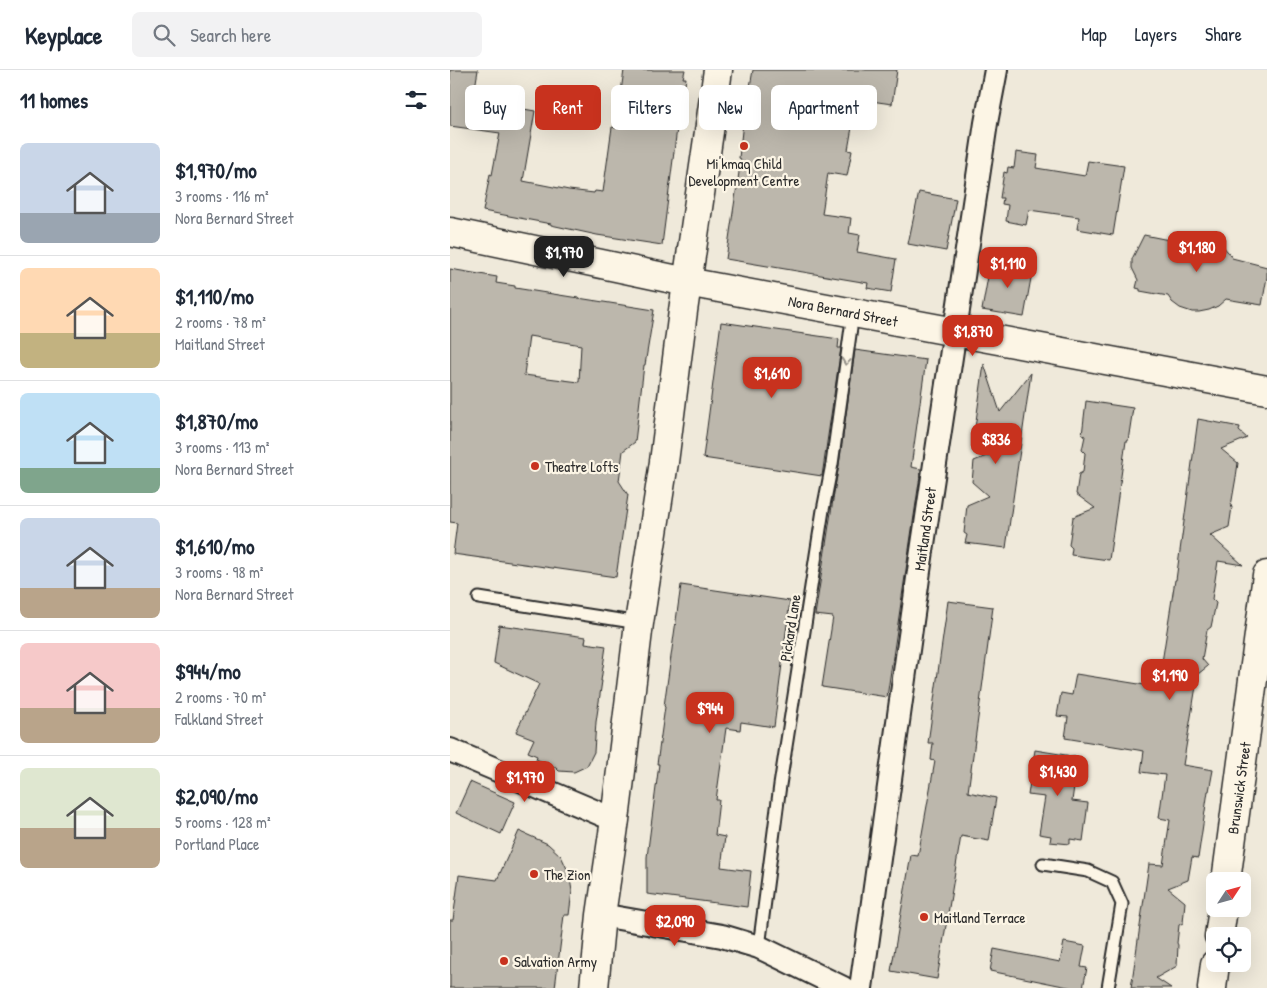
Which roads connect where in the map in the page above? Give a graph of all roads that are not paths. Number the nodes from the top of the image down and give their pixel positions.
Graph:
1 (718, 70) edge
2 (996, 70) edge
3 (450, 232) edge
4 (687, 282) junction
5 (853, 313) junction
6 (955, 332) junction
7 (1267, 390) edge
8 (1267, 575) edge
9 (479, 598) dead end
10 (639, 624) junction
11 (450, 750) edge
12 (614, 820) junction
13 (1043, 864) dead end
14 (1227, 872) edge
15 (601, 915) junction
16 (759, 947) junction
17 (1214, 972) edge
18 (594, 988) edge
19 (843, 988) edge
20 (861, 988) edge
21 (1108, 988) edge
22 (1212, 988) edge

1 - 4 street
2 - 6 street, Maitland Street
3 - 4 street, Nora Bernard Street
4 - 5 street, Nora Bernard Street
4 - 10 street
5 - 6 street, Nora Bernard Street
5 -> 16 lane, Pickard Lane
6 - 7 street, Nora Bernard Street
6 - 20 street, Maitland Street
8 - 14 street, Brunswick Street
9 - 10 lane
10 - 12 street
11 - 12 street
12 - 15 street
13 - 21 lane
15 - 16 street
15 - 18 street
16 - 19 street
17 - 22 street

